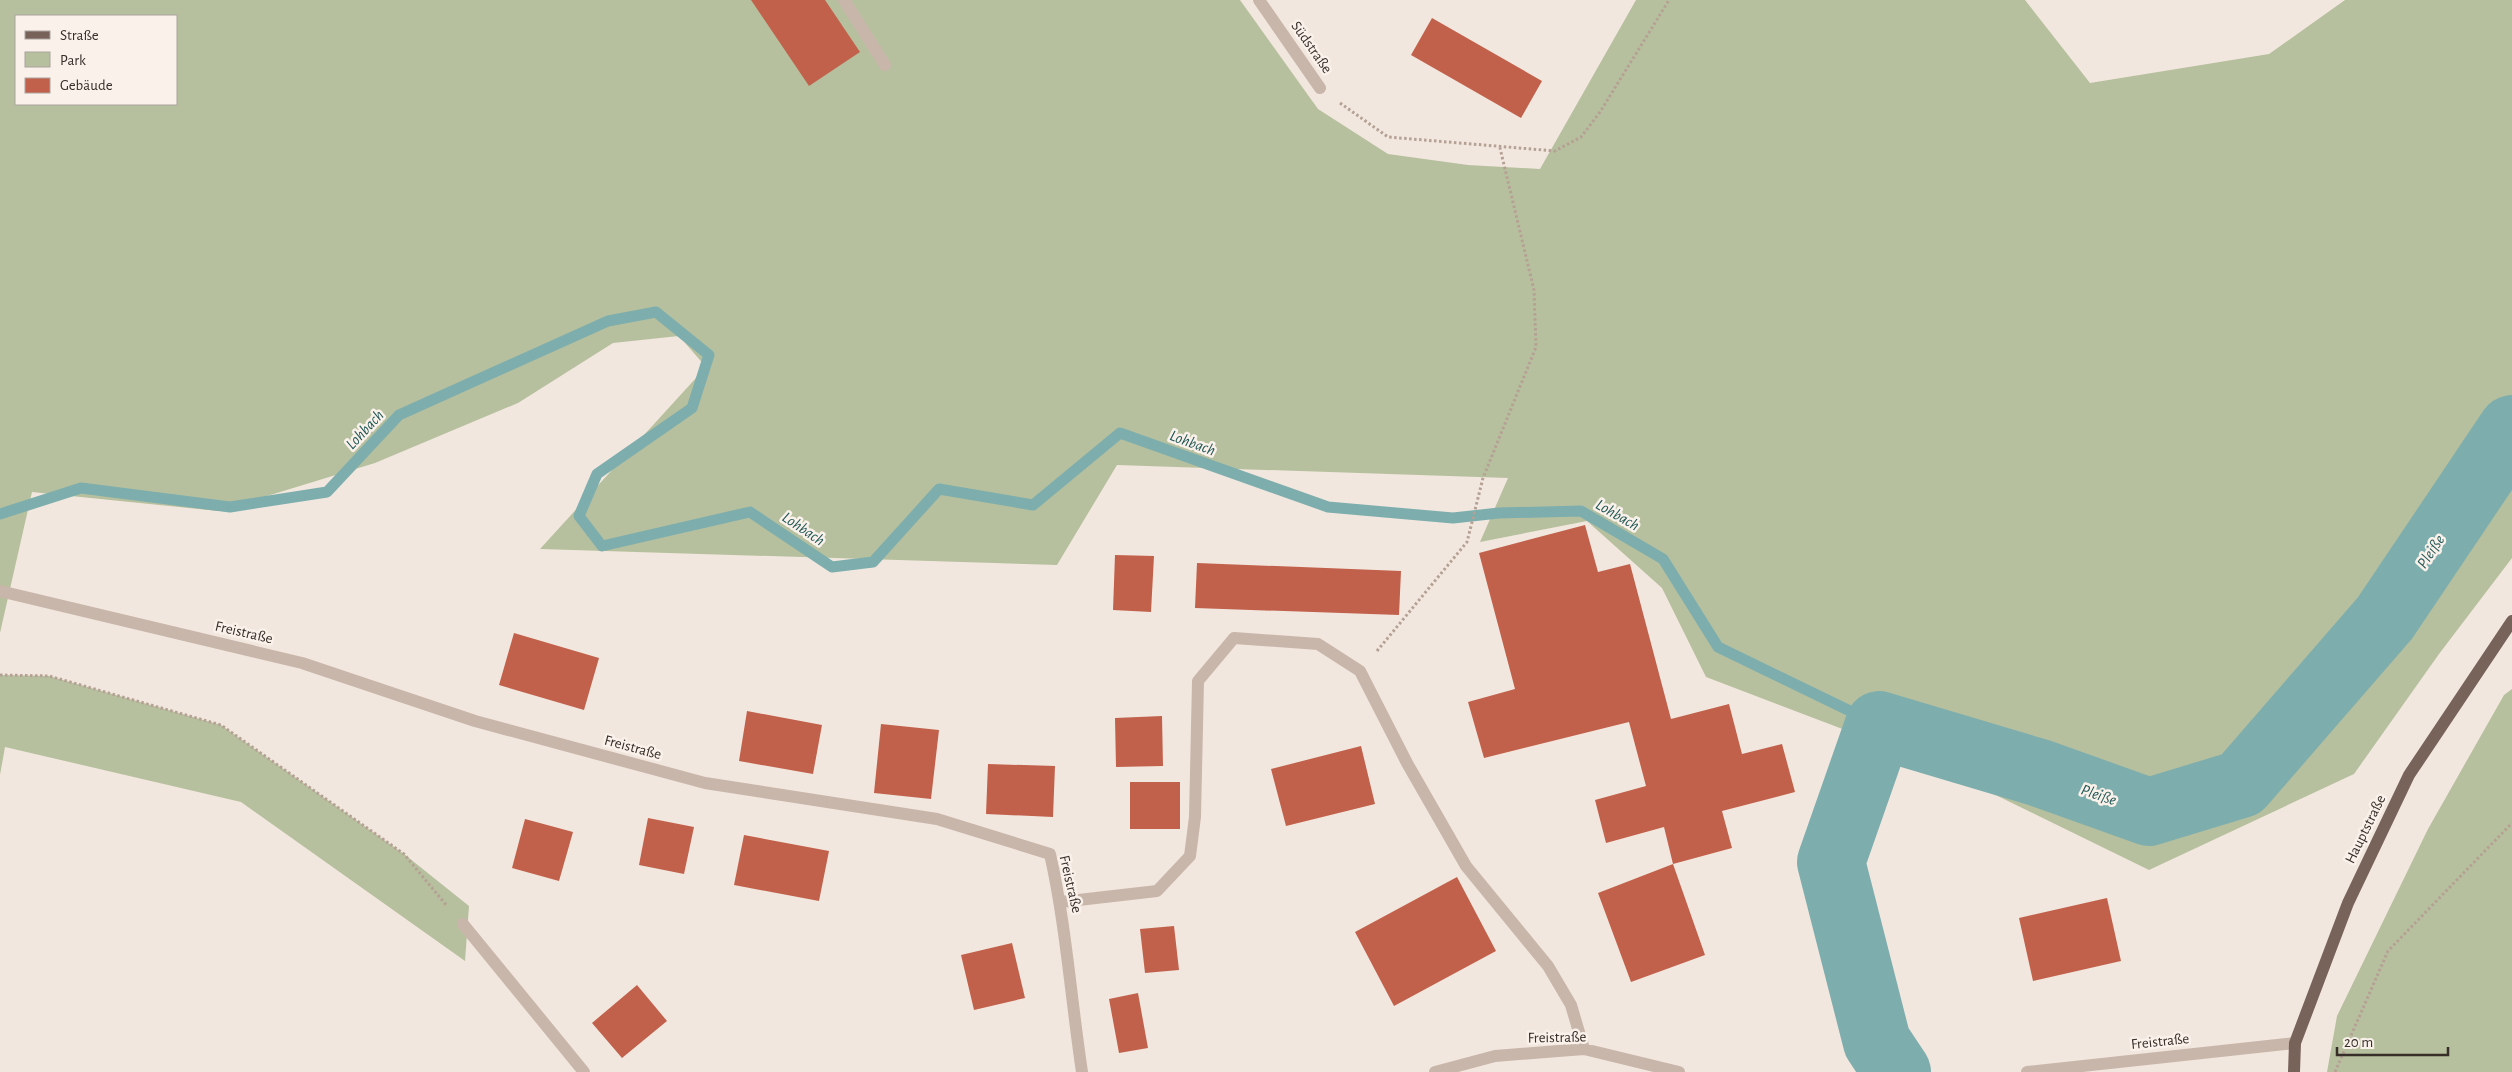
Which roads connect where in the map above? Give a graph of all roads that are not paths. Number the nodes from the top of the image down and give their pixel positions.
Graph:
1 (844, 0) edge
2 (1259, 0) edge
3 (885, 65) dead end
4 (1320, 88) road end
5 (0, 590) edge
6 (2512, 621) edge
7 (1061, 902) junction
8 (463, 924) road end
9 (2295, 1043) junction
10 (1584, 1050) junction
11 (584, 1072) edge
12 (1082, 1072) edge
13 (1435, 1072) edge
14 (1679, 1072) edge
15 (2027, 1072) edge
16 (2294, 1072) edge

1 - 3 street
2 - 4 street, Südstraße
5 - 7 street, Freistraße
6 - 9 main road, Hauptstraße
7 - 10 street
7 - 12 street, Freistraße
8 - 11 street
9 - 15 street, Freistraße
9 - 16 main road, Hauptstraße
10 - 13 street, Freistraße
10 - 14 street, Freistraße

